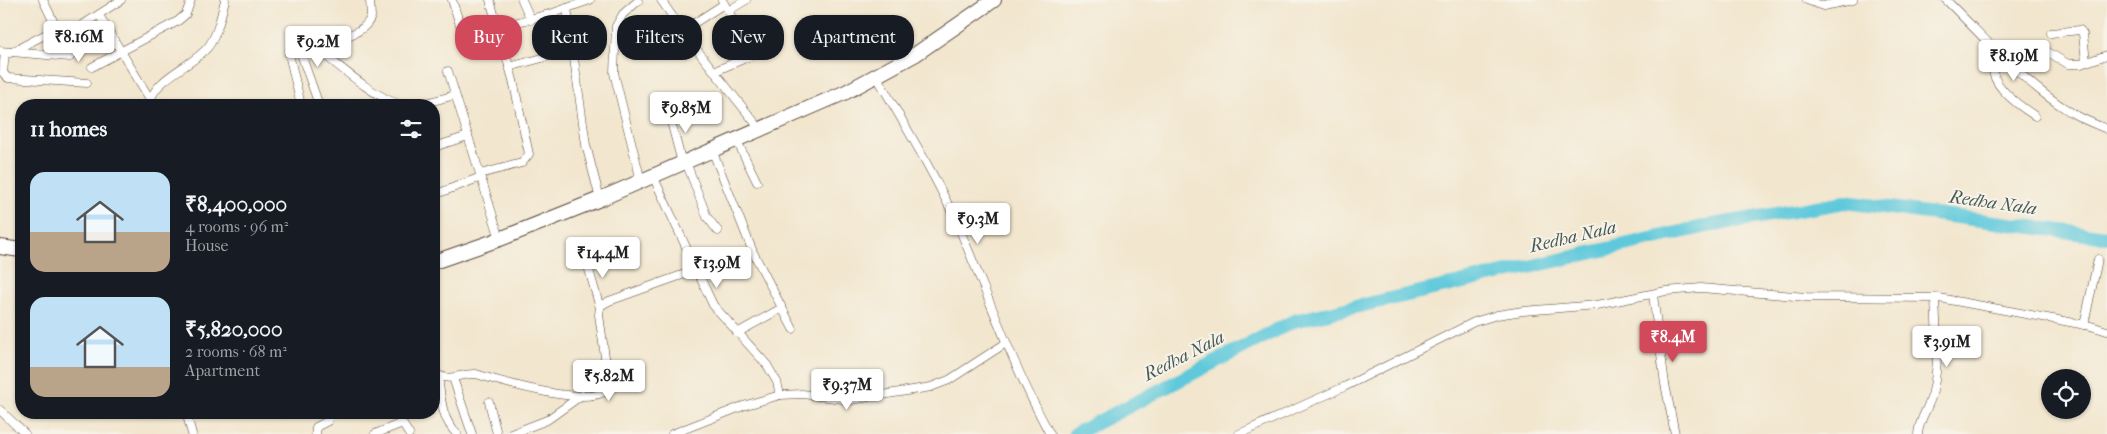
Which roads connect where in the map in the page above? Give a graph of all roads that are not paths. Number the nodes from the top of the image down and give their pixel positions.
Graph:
1 (43, 0) edge
2 (121, 0) edge
3 (191, 0) edge
4 (225, 0) edge
5 (370, 0) edge
6 (452, 0) edge
7 (490, 0) edge
8 (522, 0) edge
9 (590, 0) edge
10 (661, 0) edge
11 (746, 0) edge
12 (994, 0) edge
13 (1807, 0) edge
14 (1853, 0) edge
15 (1946, 0) edge
16 (638, 1) edge
17 (725, 5) edge
18 (567, 8) junction
19 (99, 15) junction
20 (458, 15) edge
21 (494, 15) edge
22 (672, 15) edge
23 (702, 18) edge
24 (530, 20) junction
25 (522, 22) edge
26 (58, 31) junction
27 (2051, 33) dead end
28 (67, 35) junction
29 (305, 39) junction
30 (296, 40) junction
31 (5, 52) edge
32 (122, 52) junction
33 (702, 55) edge
34 (2000, 55) junction
35 (2107, 55) edge
36 (507, 60) edge
37 (538, 60) edge
38 (2086, 62) junction
39 (92, 67) dead end
40 (509, 67) junction
41 (448, 71) dead end
42 (715, 71) junction
43 (877, 77) junction
44 (87, 83) dead end
45 (455, 95) junction
46 (148, 99) edge
47 (152, 99) edge
48 (300, 99) edge
49 (316, 99) edge
50 (386, 99) edge
51 (437, 99) edge
52 (668, 110) dead end
53 (2035, 116) dead end
54 (760, 129) junction
55 (2107, 129) edge
56 (468, 136) junction
57 (736, 139) junction
58 (440, 145) edge
59 (712, 150) junction
60 (684, 162) junction
61 (480, 176) junction
62 (647, 178) junction
63 (757, 182) dead end
64 (440, 192) edge
65 (600, 199) junction
66 (718, 231) dead end
67 (500, 239) junction
68 (0, 248) edge
69 (15, 249) edge
70 (585, 256) dead end
71 (2098, 259) dead end
72 (440, 260) edge
73 (696, 270) junction
74 (1653, 294) junction
75 (1935, 298) junction
76 (600, 308) junction
77 (782, 308) junction
78 (2084, 325) junction
79 (793, 329) dead end
80 (2107, 332) edge
81 (737, 333) junction
82 (1006, 343) junction
83 (440, 376) edge
84 (453, 378) junction
85 (440, 395) edge
86 (582, 395) junction
87 (780, 395) junction
88 (489, 402) dead end
89 (0, 410) edge
90 (188, 419) edge
91 (329, 419) edge
92 (398, 419) edge
93 (400, 424) junction
94 (1049, 432) edge
95 (25, 434) edge
96 (192, 434) edge
97 (316, 434) edge
98 (375, 434) edge
99 (409, 434) edge
100 (457, 434) edge
101 (472, 434) edge
102 (497, 434) edge
103 (510, 434) edge
104 (672, 434) edge
105 (1239, 434) edge
106 (1674, 434) edge
107 (1918, 434) edge

1 - 26 street
2 - 19 street
3 - 32 street
4 - 47 street
5 - 29 street
6 - 20 street
7 - 21 street
8 - 24 street
9 - 18 street
10 - 22 street
11 - 17 street
12 - 43 highway
13 - 14 street
15 - 34 street
16 - 62 street
17 - 23 street
17 - 42 street
18 - 24 street
18 - 65 street
19 - 28 street
19 - 32 street
24 - 25 street
26 - 28 street
26 - 31 street
27 - 38 street
28 - 31 street
29 - 30 street
29 - 50 street
30 - 48 street
30 - 49 street
31 - 44 street
32 - 39 street
32 - 46 street
33 - 42 street
34 - 38 street
34 - 53 street
34 - 55 street
35 - 38 street
36 - 40 street
37 - 40 street
40 - 61 street
41 - 45 street
42 - 54 street
43 - 54 highway
43 - 82 street
45 - 51 street
45 - 56 street
52 - 60 street
54 - 57 highway
56 - 58 street
56 - 61 street
57 - 59 highway
57 - 63 street
59 - 60 highway
59 - 77 street
60 - 62 highway
60 - 66 street
61 - 64 street
61 - 67 street
62 - 65 highway
62 - 73 street
65 - 67 highway
67 - 72 highway
68 - 69 highway
70 - 76 street
71 - 78 street
73 - 76 street
73 - 81 street
74 - 75 street
74 - 105 street
74 - 106 street
75 - 78 street
75 - 107 street
76 - 86 street
77 - 79 street
77 - 81 street
78 - 80 street
81 - 87 street
82 - 87 street
82 - 94 street
83 - 84 street
84 - 86 street
84 - 101 street
85 - 100 street
86 - 103 street
87 - 104 street
88 - 102 street
89 - 95 street
90 - 96 street
91 - 97 street
92 - 93 street
93 - 98 street
93 - 99 street

